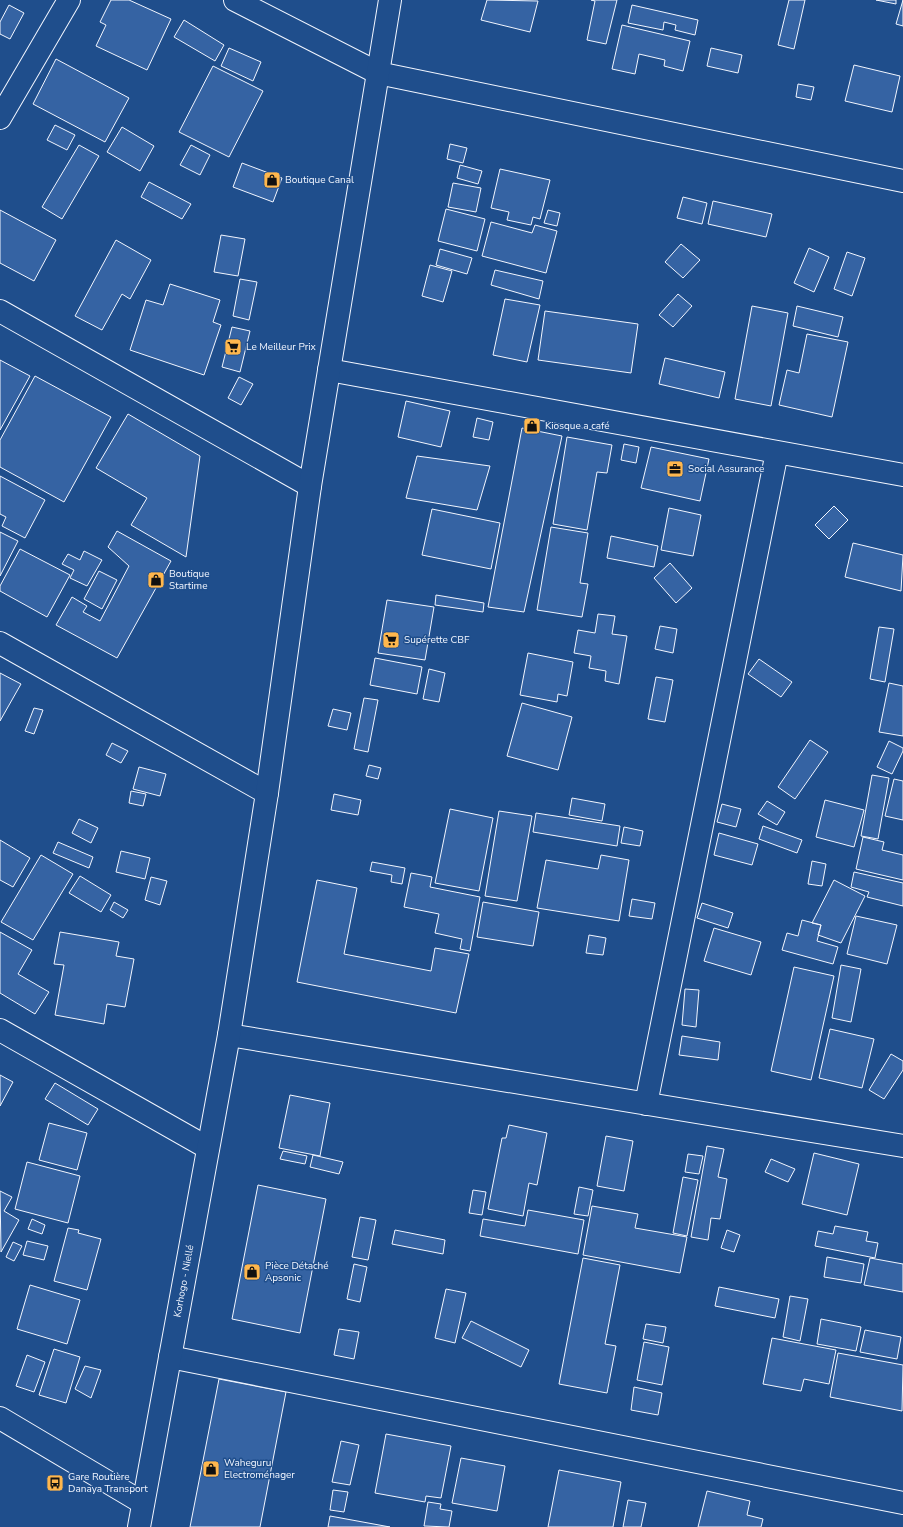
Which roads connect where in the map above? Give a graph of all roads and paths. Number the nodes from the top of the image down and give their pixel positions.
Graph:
1 (69, 0) edge
2 (235, 0) edge
3 (390, 0) edge
4 (378, 73) junction
5 (0, 118) edge
6 (903, 181) edge
7 (0, 311) edge
8 (329, 370) junction
9 (777, 452) junction
10 (903, 474) edge
11 (310, 486) junction
12 (0, 643) edge
13 (267, 793) junction
14 (0, 1030) edge
15 (229, 1035) junction
16 (646, 1104) junction
17 (903, 1146) edge
18 (208, 1148) junction
19 (170, 1358) junction
20 (0, 1418) edge
21 (143, 1503) junction
22 (903, 1503) edge
23 (139, 1527) edge

1 - 5 street
2 - 4 street
3 - 4 street, Korhogo - Niellé
4 - 6 street
4 - 8 street, Korhogo - Niellé
7 - 11 street
8 - 9 street
8 - 11 street, Korhogo - Niellé
9 - 10 street
9 - 16 street
11 - 13 street, Korhogo - Niellé
12 - 13 street
13 - 15 street, Korhogo - Niellé
14 - 18 street
15 - 16 street
15 - 18 street, Korhogo - Niellé
16 - 17 street
18 - 19 street, Korhogo - Niellé
19 - 21 street, Korhogo - Niellé
19 - 22 street
20 - 21 street
21 - 23 street, Korhogo - Niellé

